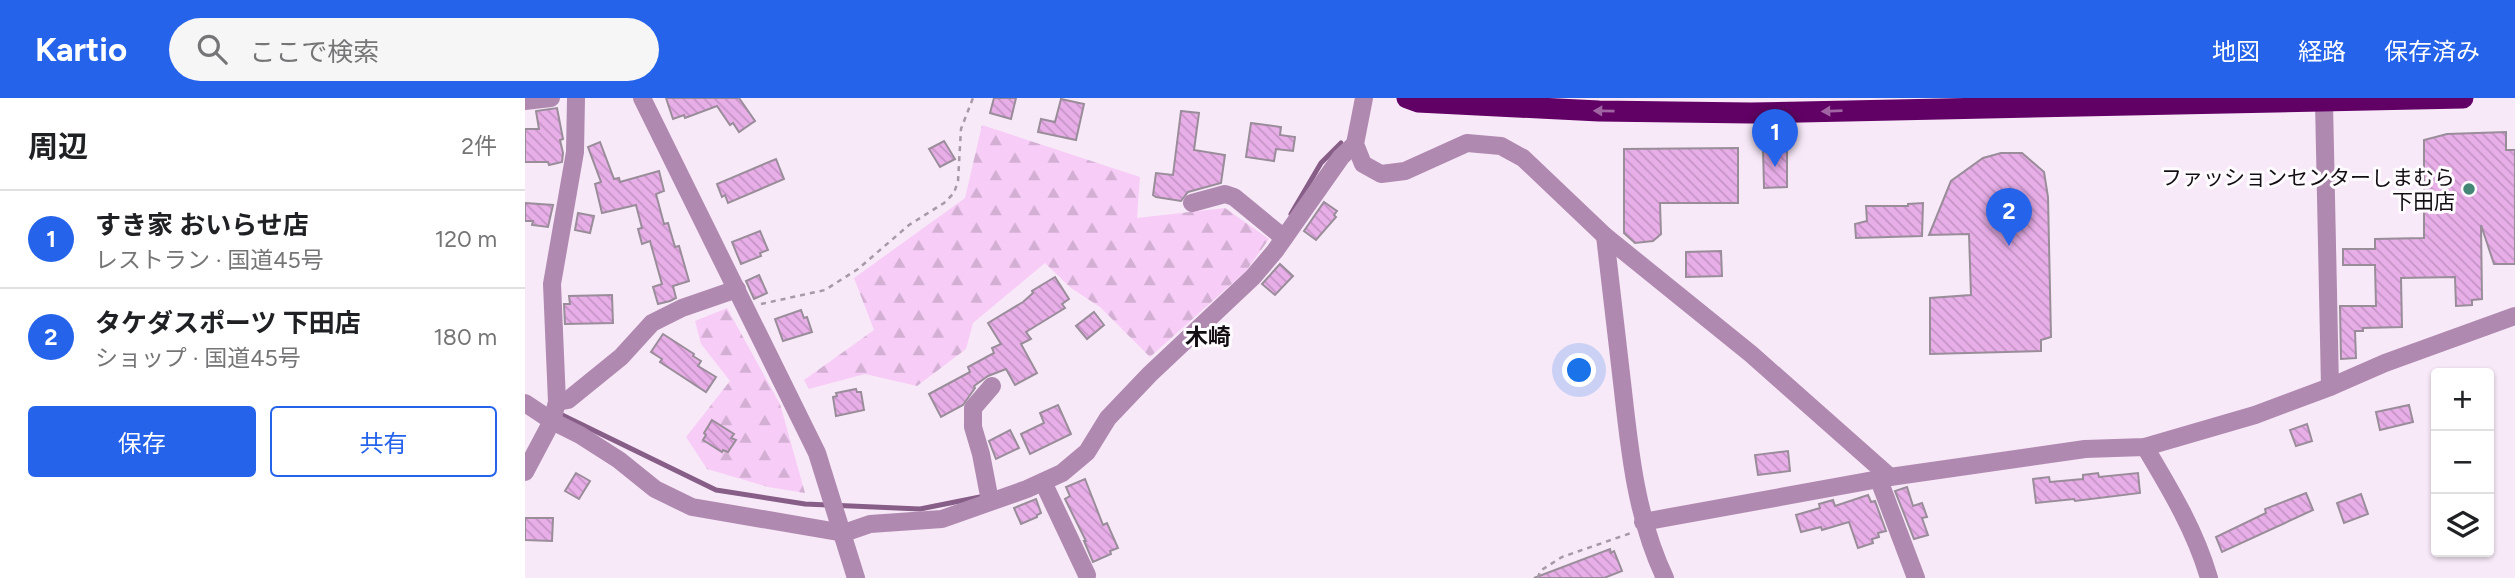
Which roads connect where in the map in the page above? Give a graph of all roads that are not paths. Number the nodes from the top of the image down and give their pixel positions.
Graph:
1 (551, 98) edge
2 (576, 98) edge
3 (642, 98) edge
4 (1364, 98) edge
5 (1407, 98) edge
6 (2463, 98) edge
7 (525, 101) edge
8 (1943, 101) edge
9 (2324, 102) junction
10 (1355, 144) junction
11 (1192, 203) dead end
12 (1605, 236) junction
13 (1284, 238) junction
14 (737, 289) junction
15 (2515, 316) edge
16 (992, 386) dead end
17 (2330, 387) junction
18 (557, 402) junction
19 (525, 403) edge
20 (552, 421) junction
21 (2145, 447) junction
22 (525, 472) edge
23 (1884, 479) junction
24 (1043, 482) junction
25 (990, 501) junction
26 (1644, 525) junction
27 (844, 533) junction
28 (1087, 575) dead end
29 (856, 578) edge
30 (1665, 578) edge
31 (1916, 578) edge
32 (2209, 578) edge

1 - 7 street
2 - 18 street
3 - 14 street
4 - 10 street
8 -> 5 highway
6 - 9 highway
8 - 9 highway
9 - 17 street
10 - 12 street
10 - 13 street
11 - 13 street
12 - 23 street
12 - 26 street
13 - 24 street
14 - 18 street
14 - 27 street
15 - 17 street
16 - 25 street
17 - 21 street
18 - 20 street
19 - 20 street
20 - 22 street
20 - 27 street
21 - 23 street
21 - 32 street
23 - 26 street
23 - 31 street
24 - 25 street
24 - 28 street
25 - 27 street
26 - 30 street
27 - 29 street

